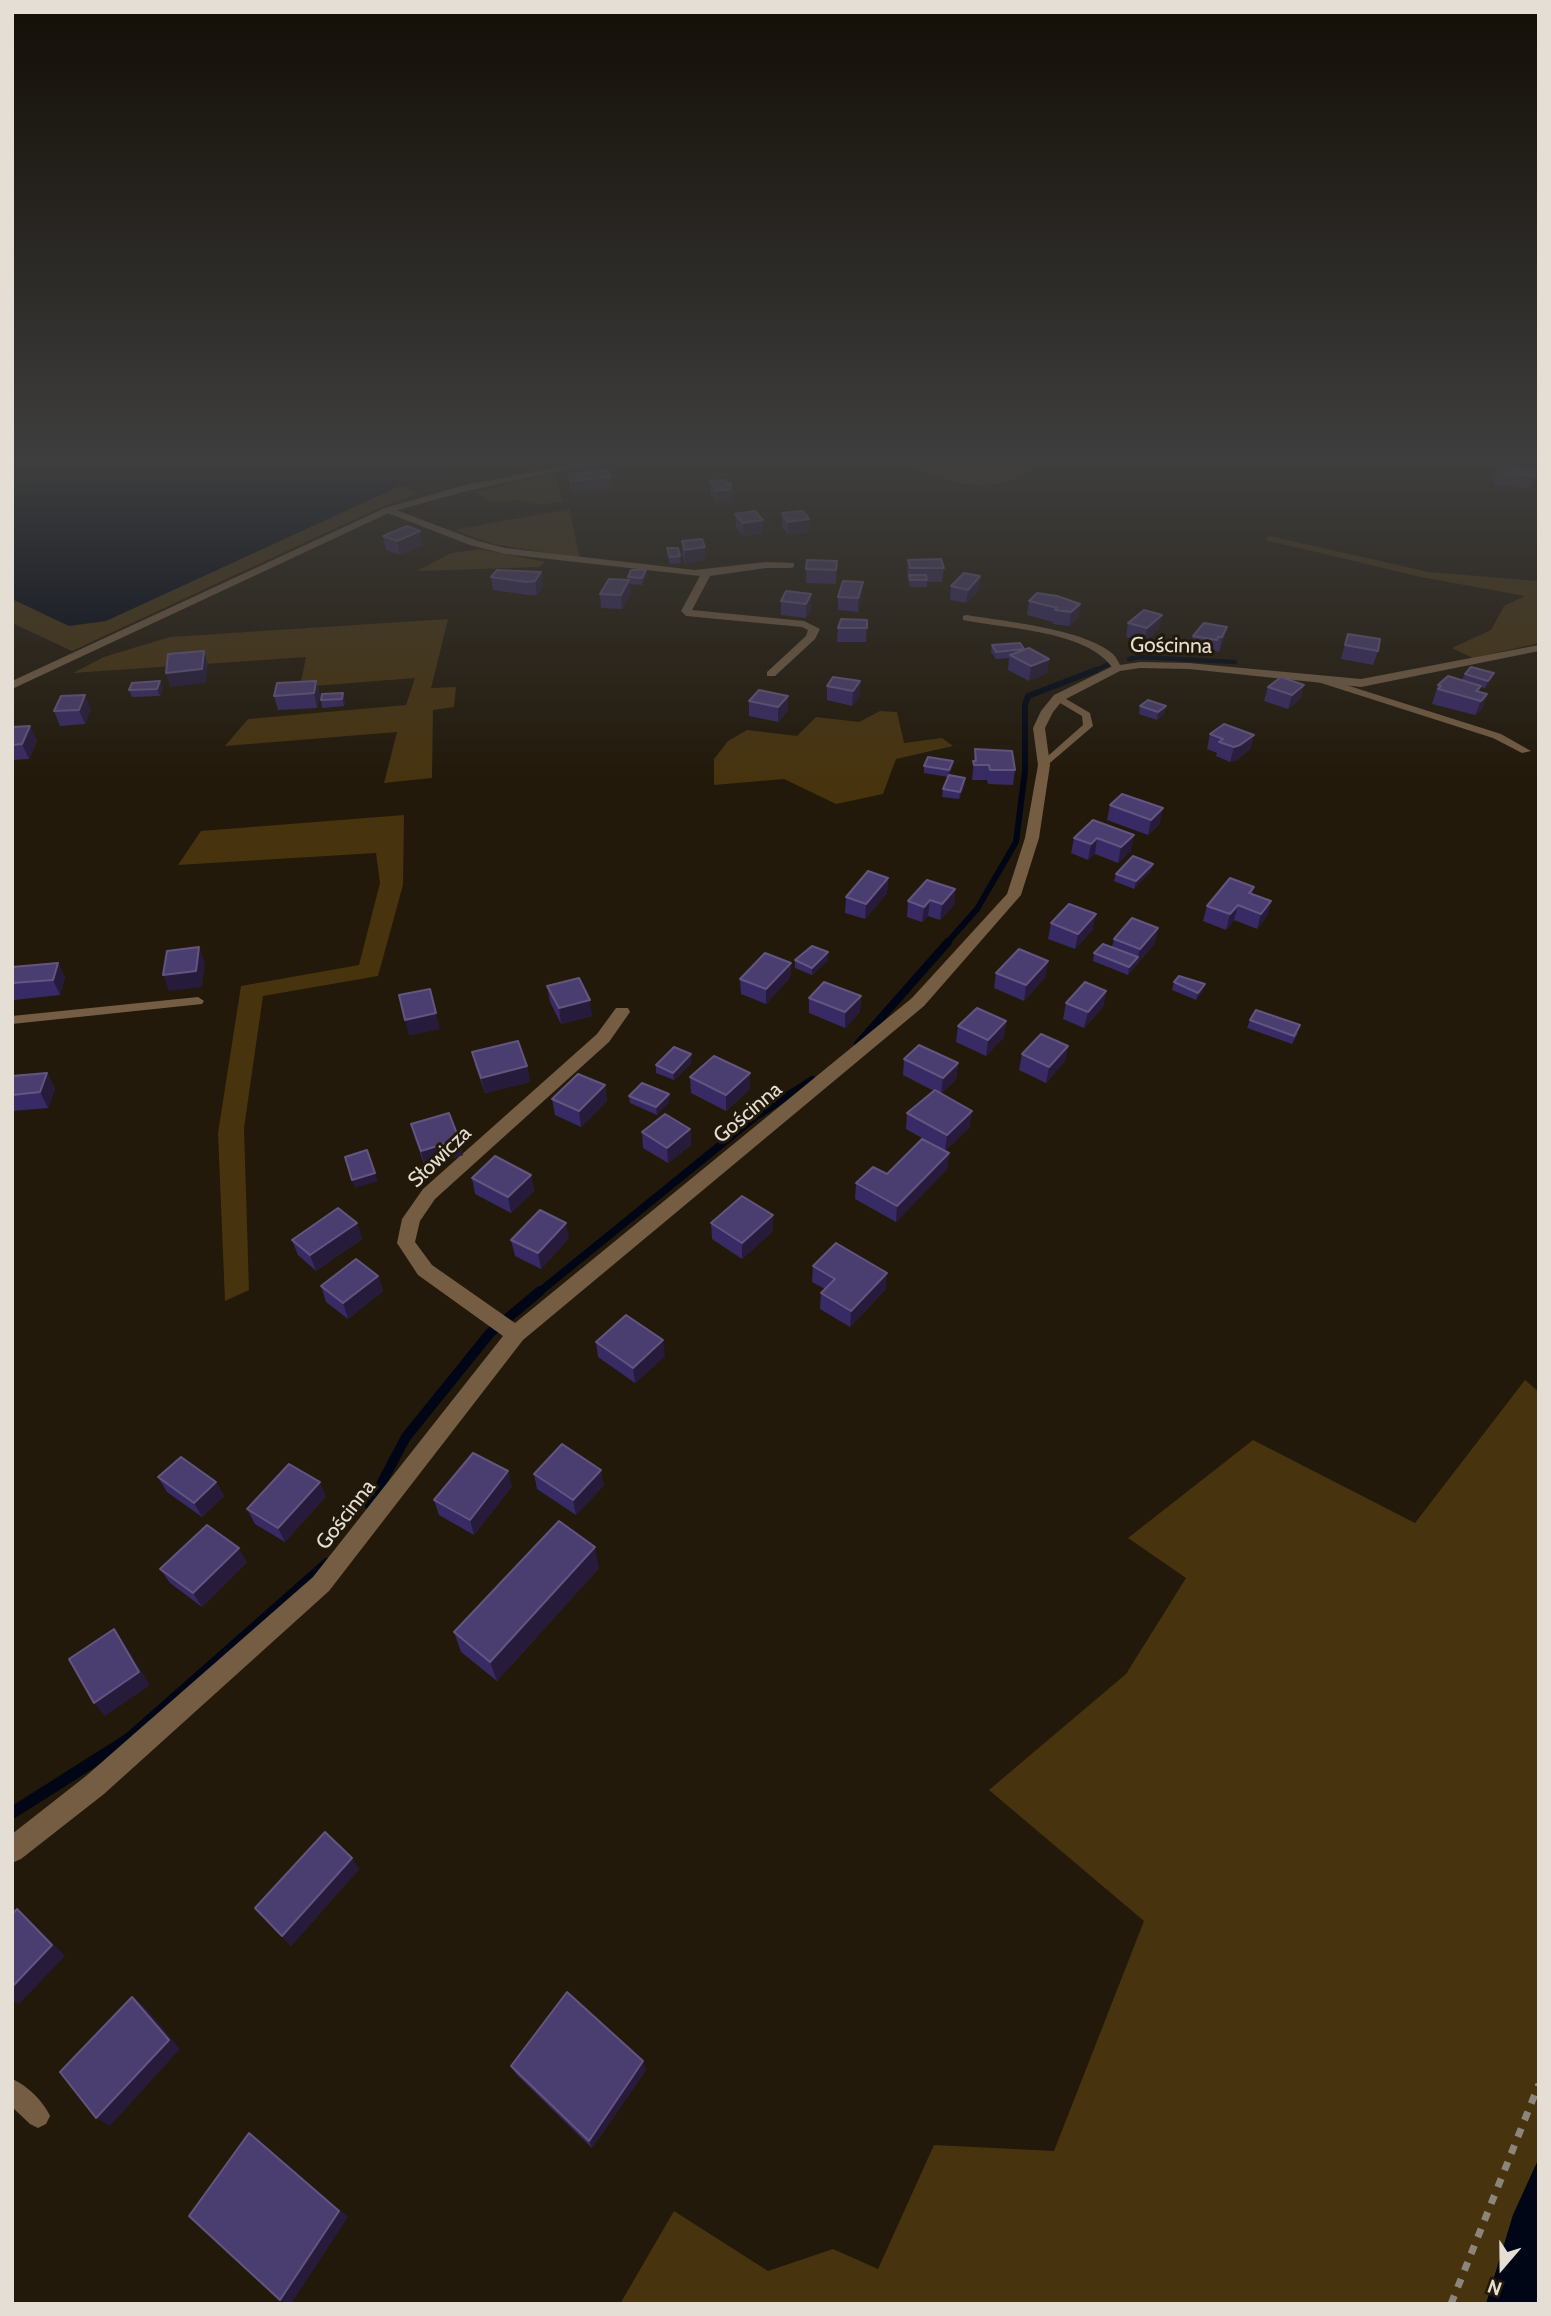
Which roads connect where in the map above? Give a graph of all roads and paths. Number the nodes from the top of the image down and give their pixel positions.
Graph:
1 (266, 567) edge
2 (638, 567) edge
3 (742, 567) edge
4 (706, 574) junction
5 (966, 618) dead end
6 (1539, 648) edge
7 (1117, 668) junction
8 (771, 674) dead end
9 (1321, 680) junction
10 (12, 686) edge
11 (1058, 698) junction
12 (1525, 751) dead end
13 (1044, 765) junction
14 (198, 1001) dead end
15 (622, 1012) dead end
16 (12, 1020) edge
17 (516, 1334) junction
18 (12, 1850) edge
19 (1539, 2084) edge
20 (12, 2090) edge
21 (38, 2116) dead end
22 (1451, 2304) edge

1 - 10 street
2 - 4 street
3 - 4 street
4 - 8 street
5 - 7 lane
6 - 9 street, Gościnna
7 - 9 street, Gościnna
7 - 11 street, Gościnna
9 - 12 lane
11 - 13 street, Gościnna
11 - 13 lane
13 - 17 street, Gościnna
14 - 16 lane
15 - 17 street, Słowicza
17 - 18 street, Gościnna
19 - 22 path
20 - 21 lane

